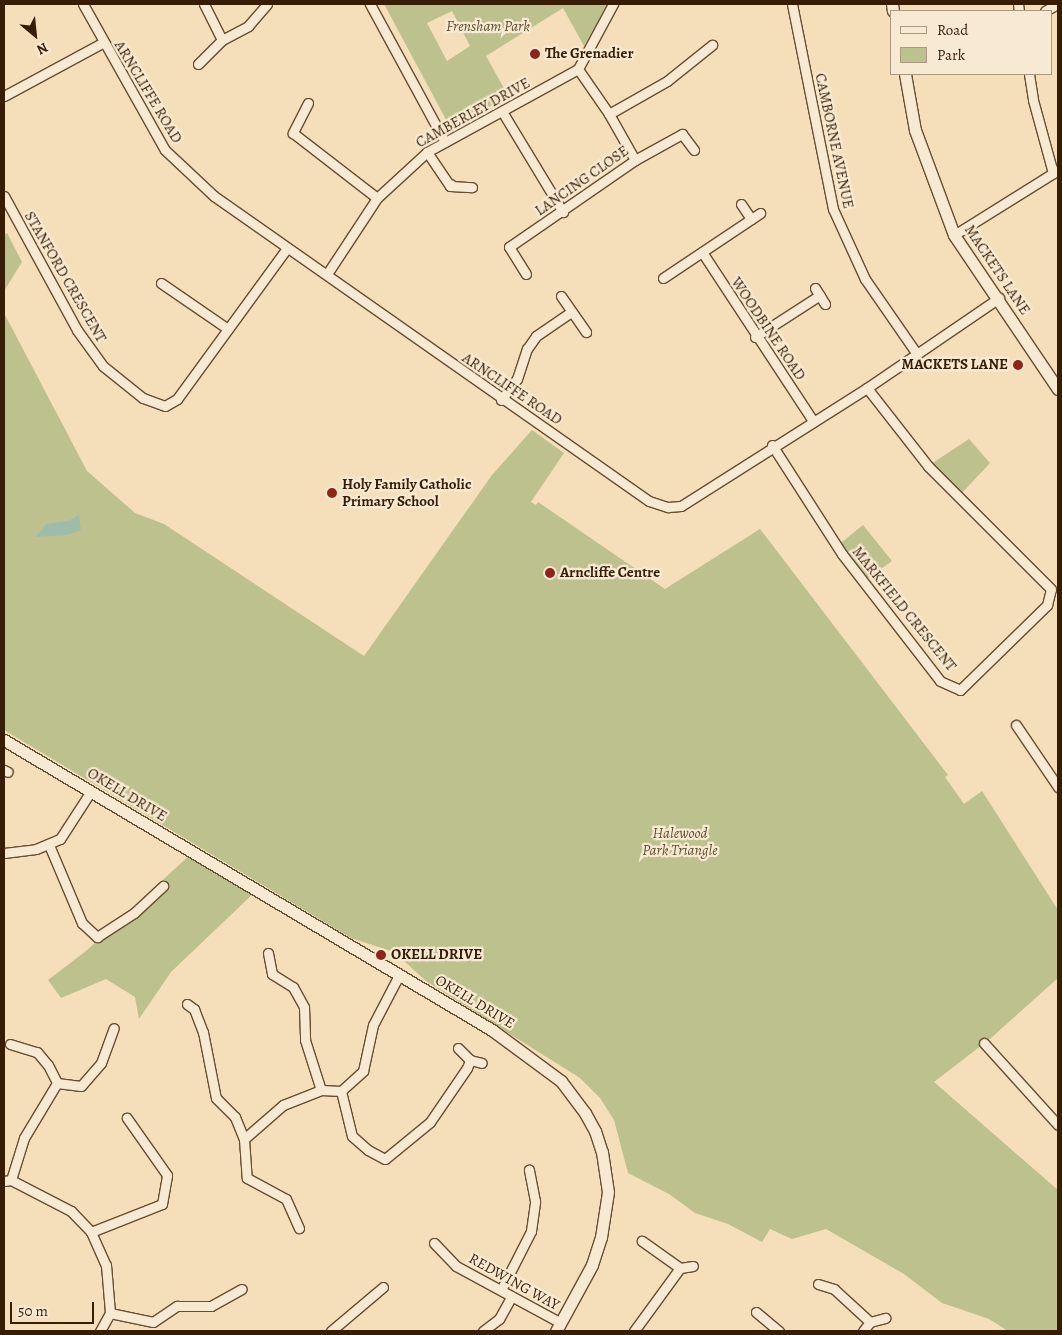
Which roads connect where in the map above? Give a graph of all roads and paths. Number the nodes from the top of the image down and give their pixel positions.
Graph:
1 (83, 4) edge
2 (204, 4) edge
3 (267, 4) edge
4 (370, 4) edge
5 (613, 4) edge
6 (792, 4) edge
7 (222, 40) junction
8 (102, 43) junction
9 (712, 45) dead end
10 (198, 64) dead end
11 (578, 69) junction
12 (905, 75) edge
13 (1029, 75) edge
14 (4, 96) edge
15 (308, 103) dead end
16 (503, 113) junction
17 (609, 114) junction
18 (445, 142) junction
19 (694, 150) dead end
20 (427, 152) junction
21 (635, 160) junction
22 (1056, 171) edge
23 (472, 186) dead end
24 (4, 196) edge
25 (377, 198) junction
26 (741, 204) dead end
27 (563, 212) junction
28 (760, 213) dead end
29 (751, 219) junction
30 (954, 235) junction
31 (287, 248) junction
32 (702, 252) junction
33 (327, 274) junction
34 (526, 274) dead end
35 (663, 278) dead end
36 (161, 283) dead end
37 (561, 296) dead end
38 (999, 298) junction
39 (825, 304) dead end
40 (571, 312) junction
41 (228, 329) junction
42 (586, 332) dead end
43 (755, 337) junction
44 (916, 354) junction
45 (867, 388) junction
46 (1058, 390) edge
47 (501, 400) junction
48 (813, 421) junction
49 (772, 445) junction
50 (1016, 725) dead end
51 (4, 740) edge
52 (1058, 787) edge
53 (90, 791) junction
54 (49, 846) junction
55 (4, 852) edge
56 (163, 886) dead end
57 (268, 953) dead end
58 (399, 975) junction
59 (187, 1004) dead end
60 (114, 1028) dead end
61 (984, 1043) dead end
62 (10, 1044) dead end
63 (458, 1048) dead end
64 (470, 1060) junction
65 (482, 1063) dead end
66 (57, 1083) junction
67 (321, 1090) junction
68 (341, 1091) junction
69 (127, 1118) dead end
70 (1058, 1125) edge
71 (244, 1139) junction
72 (530, 1170) dead end
73 (7, 1180) edge
74 (299, 1228) dead end
75 (91, 1232) junction
76 (642, 1241) dead end
77 (434, 1243) dead end
78 (693, 1266) dead end
79 (680, 1268) junction
80 (818, 1284) dead end
81 (383, 1286) dead end
82 (242, 1289) dead end
83 (500, 1290) junction
84 (512, 1296) junction
85 (756, 1312) dead end
86 (110, 1313) junction
87 (885, 1318) dead end
88 (870, 1322) junction
89 (154, 1327) edge
90 (559, 1327) edge
91 (100, 1331) edge
92 (331, 1331) edge
93 (483, 1331) edge
94 (634, 1331) edge
95 (777, 1331) edge
96 (863, 1331) edge

1 - 8 street, ARNCLIFFE ROAD
2 - 7 street
3 - 7 street
4 - 18 street
5 - 11 street
6 - 44 street, CAMBORNE AVENUE
7 - 10 street
8 - 14 street
8 - 31 street, ARNCLIFFE ROAD
9 - 17 street
11 - 16 street, CAMBERLEY DRIVE
11 - 17 street
12 - 30 street, MACKETS LANE
13 - 22 street
15 - 25 street
16 - 18 street, CAMBERLEY DRIVE
16 - 27 street
17 - 21 street
18 - 20 street, CAMBERLEY DRIVE
19 - 21 street, LANCING CLOSE
20 - 23 street
20 - 25 street, CAMBERLEY DRIVE
21 - 27 street, LANCING CLOSE
22 - 30 street
24 - 41 street, STANFORD CRESCENT
25 - 33 street, CAMBERLEY DRIVE
26 - 29 street
27 - 34 street, LANCING CLOSE
28 - 29 street
29 - 32 street
30 - 38 street, MACKETS LANE
31 - 33 street, ARNCLIFFE ROAD
31 - 41 street, STANFORD CRESCENT
32 - 35 street
32 - 43 street, WOODBINE ROAD
33 - 47 street, ARNCLIFFE ROAD
36 - 41 street
37 - 40 street
38 - 44 street, ARNCLIFFE ROAD
38 - 46 street, MACKETS LANE
39 - 43 street
40 - 42 street
40 - 47 street
43 - 48 street, WOODBINE ROAD
44 - 45 street, ARNCLIFFE ROAD
45 - 48 street, ARNCLIFFE ROAD
45 - 49 street, MARKFIELD CRESCENT
47 - 49 street, ARNCLIFFE ROAD
48 - 49 street, ARNCLIFFE ROAD
50 - 52 street
51 - 53 street, OKELL DRIVE
53 - 54 street
53 - 58 street, OKELL DRIVE
54 - 55 street
54 - 56 street
57 - 67 street
58 - 68 street
58 - 90 street, OKELL DRIVE
59 - 71 street
60 - 66 street
61 - 70 street
62 - 66 street
63 - 64 street
64 - 65 street
64 - 68 street
66 - 73 street
67 - 68 street
67 - 71 street
69 - 75 street
71 - 74 street
72 - 83 street
73 - 75 street
75 - 86 street
76 - 79 street
77 - 83 street, REDWING WAY
78 - 79 street
79 - 94 street
80 - 88 street
81 - 92 street
82 - 89 street
83 - 84 street, REDWING WAY
84 - 90 street, REDWING WAY
84 - 93 street
85 - 95 street
86 - 89 street
86 - 91 street
87 - 88 street
88 - 96 street

